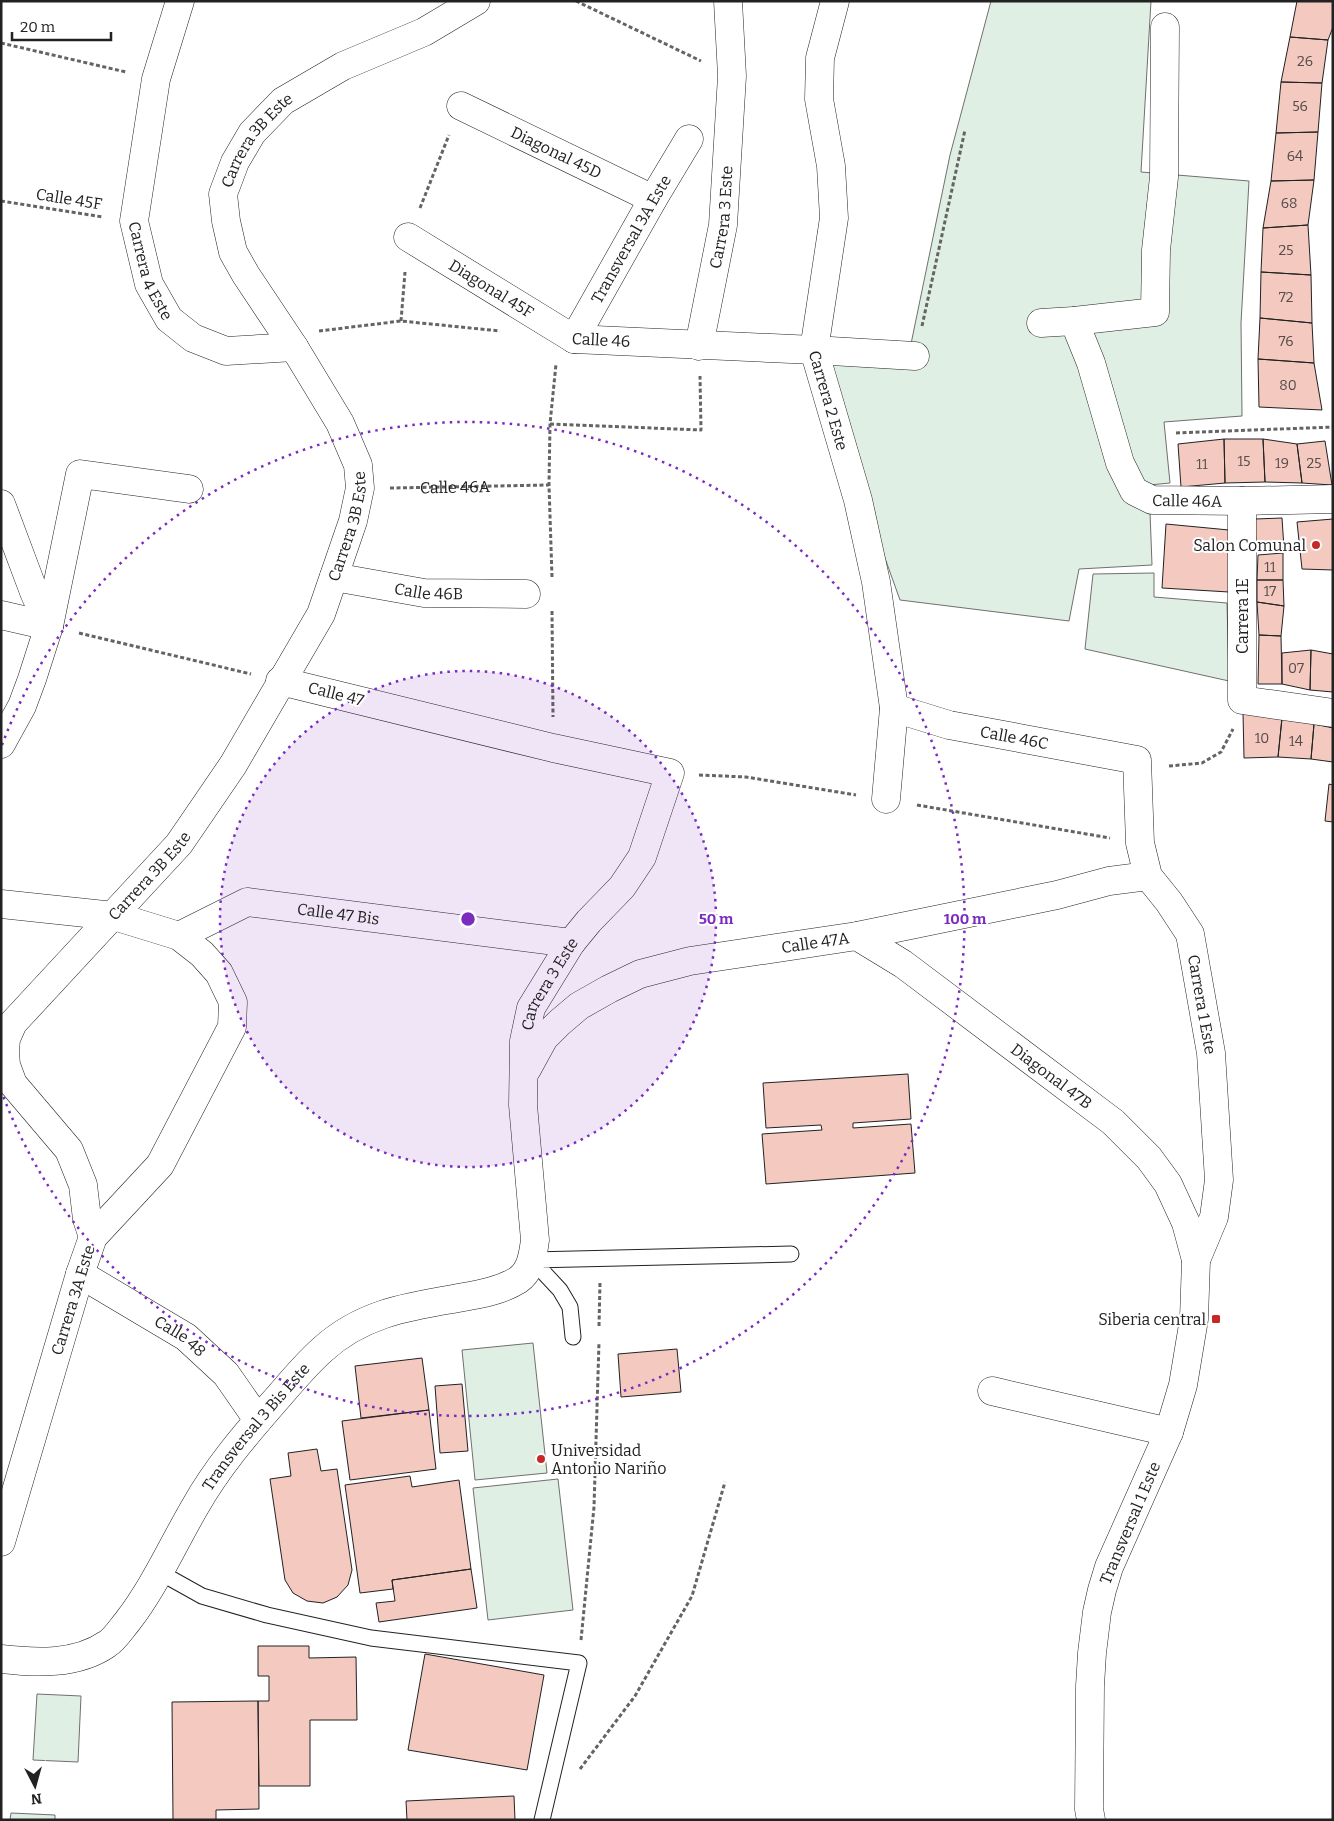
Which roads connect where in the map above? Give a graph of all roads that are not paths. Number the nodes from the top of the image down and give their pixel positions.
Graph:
1 (180, 1) edge
2 (476, 1) edge
3 (728, 1) edge
4 (835, 1) edge
5 (1165, 27) dead end
6 (461, 106) dead end
7 (690, 139) dead end
8 (653, 199) junction
9 (408, 237) dead end
10 (1074, 321) junction
11 (1041, 323) dead end
12 (566, 338) junction
13 (699, 346) junction
14 (294, 347) junction
15 (814, 350) junction
16 (915, 356) road end
17 (189, 489) dead end
18 (1333, 499) edge
19 (1242, 501) junction
20 (1, 504) edge
21 (334, 577) junction
22 (526, 594) dead end
23 (1, 615) edge
24 (49, 626) junction
25 (280, 681) junction
26 (894, 708) junction
27 (1333, 713) edge
28 (1, 744) edge
29 (1137, 760) joint
30 (670, 774) joint
31 (886, 799) dead end
32 (1148, 876) junction
33 (1, 904) edge
34 (114, 916) junction
35 (179, 936) junction
36 (857, 936) junction
37 (571, 943) junction
38 (523, 1077) junction
39 (534, 1224) joint
40 (93, 1237) junction
41 (791, 1254) dead end
42 (532, 1260) junction
43 (1196, 1260) junction
44 (80, 1274) junction
45 (573, 1337) dead end
46 (992, 1391) dead end
47 (258, 1420) junction
48 (1169, 1432) junction
49 (11, 1478) edge
50 (1, 1542) edge
51 (159, 1572) junction
52 (1, 1659) edge
53 (542, 1820) edge
54 (1091, 1820) edge

1 - 14 street, Carrera 4 Este
2 - 14 street, Carrera 3B Este
3 - 13 street, Carrera 3 Este
4 - 15 street, Carrera 2 Este
5 - 10 street
6 - 8 street, Diagonal 45D
7 - 8 street, Transversal 3A Este
8 - 12 street, Transversal 3A Este
9 - 12 street, Diagonal 45F
10 - 11 street
10 - 19 street, Calle 46A
12 - 13 street, Calle 46
13 - 15 street, Calle 46
14 - 21 street, Carrera 3B Este
15 - 16 street, Calle 46
15 - 26 street, Carrera 2 Este
17 - 24 street
18 - 19 street, Calle 46A
19 - 27 street, Carrera 1E
20 - 24 street
21 - 22 street, Calle 46B
21 - 25 street, Carrera 3B Este
23 - 24 street
24 - 28 street
25 - 30 street, Calle 47
25 - 34 street, Carrera 3B Este
26 - 29 street, Calle 46C
26 - 31 street, Carrera 2 Este
29 - 32 street, Carrera 1 Este
30 - 37 street, Carrera 3 Este
32 - 36 street, Calle 47A
32 - 43 street, Carrera 1 Este
33 - 34 street
34 - 35 street
34 - 40 street, Carrera 3B Este
35 - 37 street, Calle 47 Bis
35 - 40 street, Carrera 3A Este
36 - 38 street, Calle 47A
36 - 43 street, Diagonal 47B
37 - 38 street, Carrera 3 Este
38 - 39 street, Carrera 3 Este
39 - 42 street, Transversal 3 Bis Este
40 - 44 street, Carrera 3A Este
41 - 42 lane
42 - 45 lane
42 - 47 street, Transversal 3 Bis Este
43 - 48 street, Transversal 1 Este
44 - 47 street, Calle 48
44 - 49 street, Carrera 3A Este
46 - 48 street
47 - 51 street, Transversal 3 Bis Este
48 - 54 street, Transversal 1 Este
49 - 50 street, Carrera 3A Este
51 - 52 street, Transversal 3 Bis Este
51 - 53 lane

